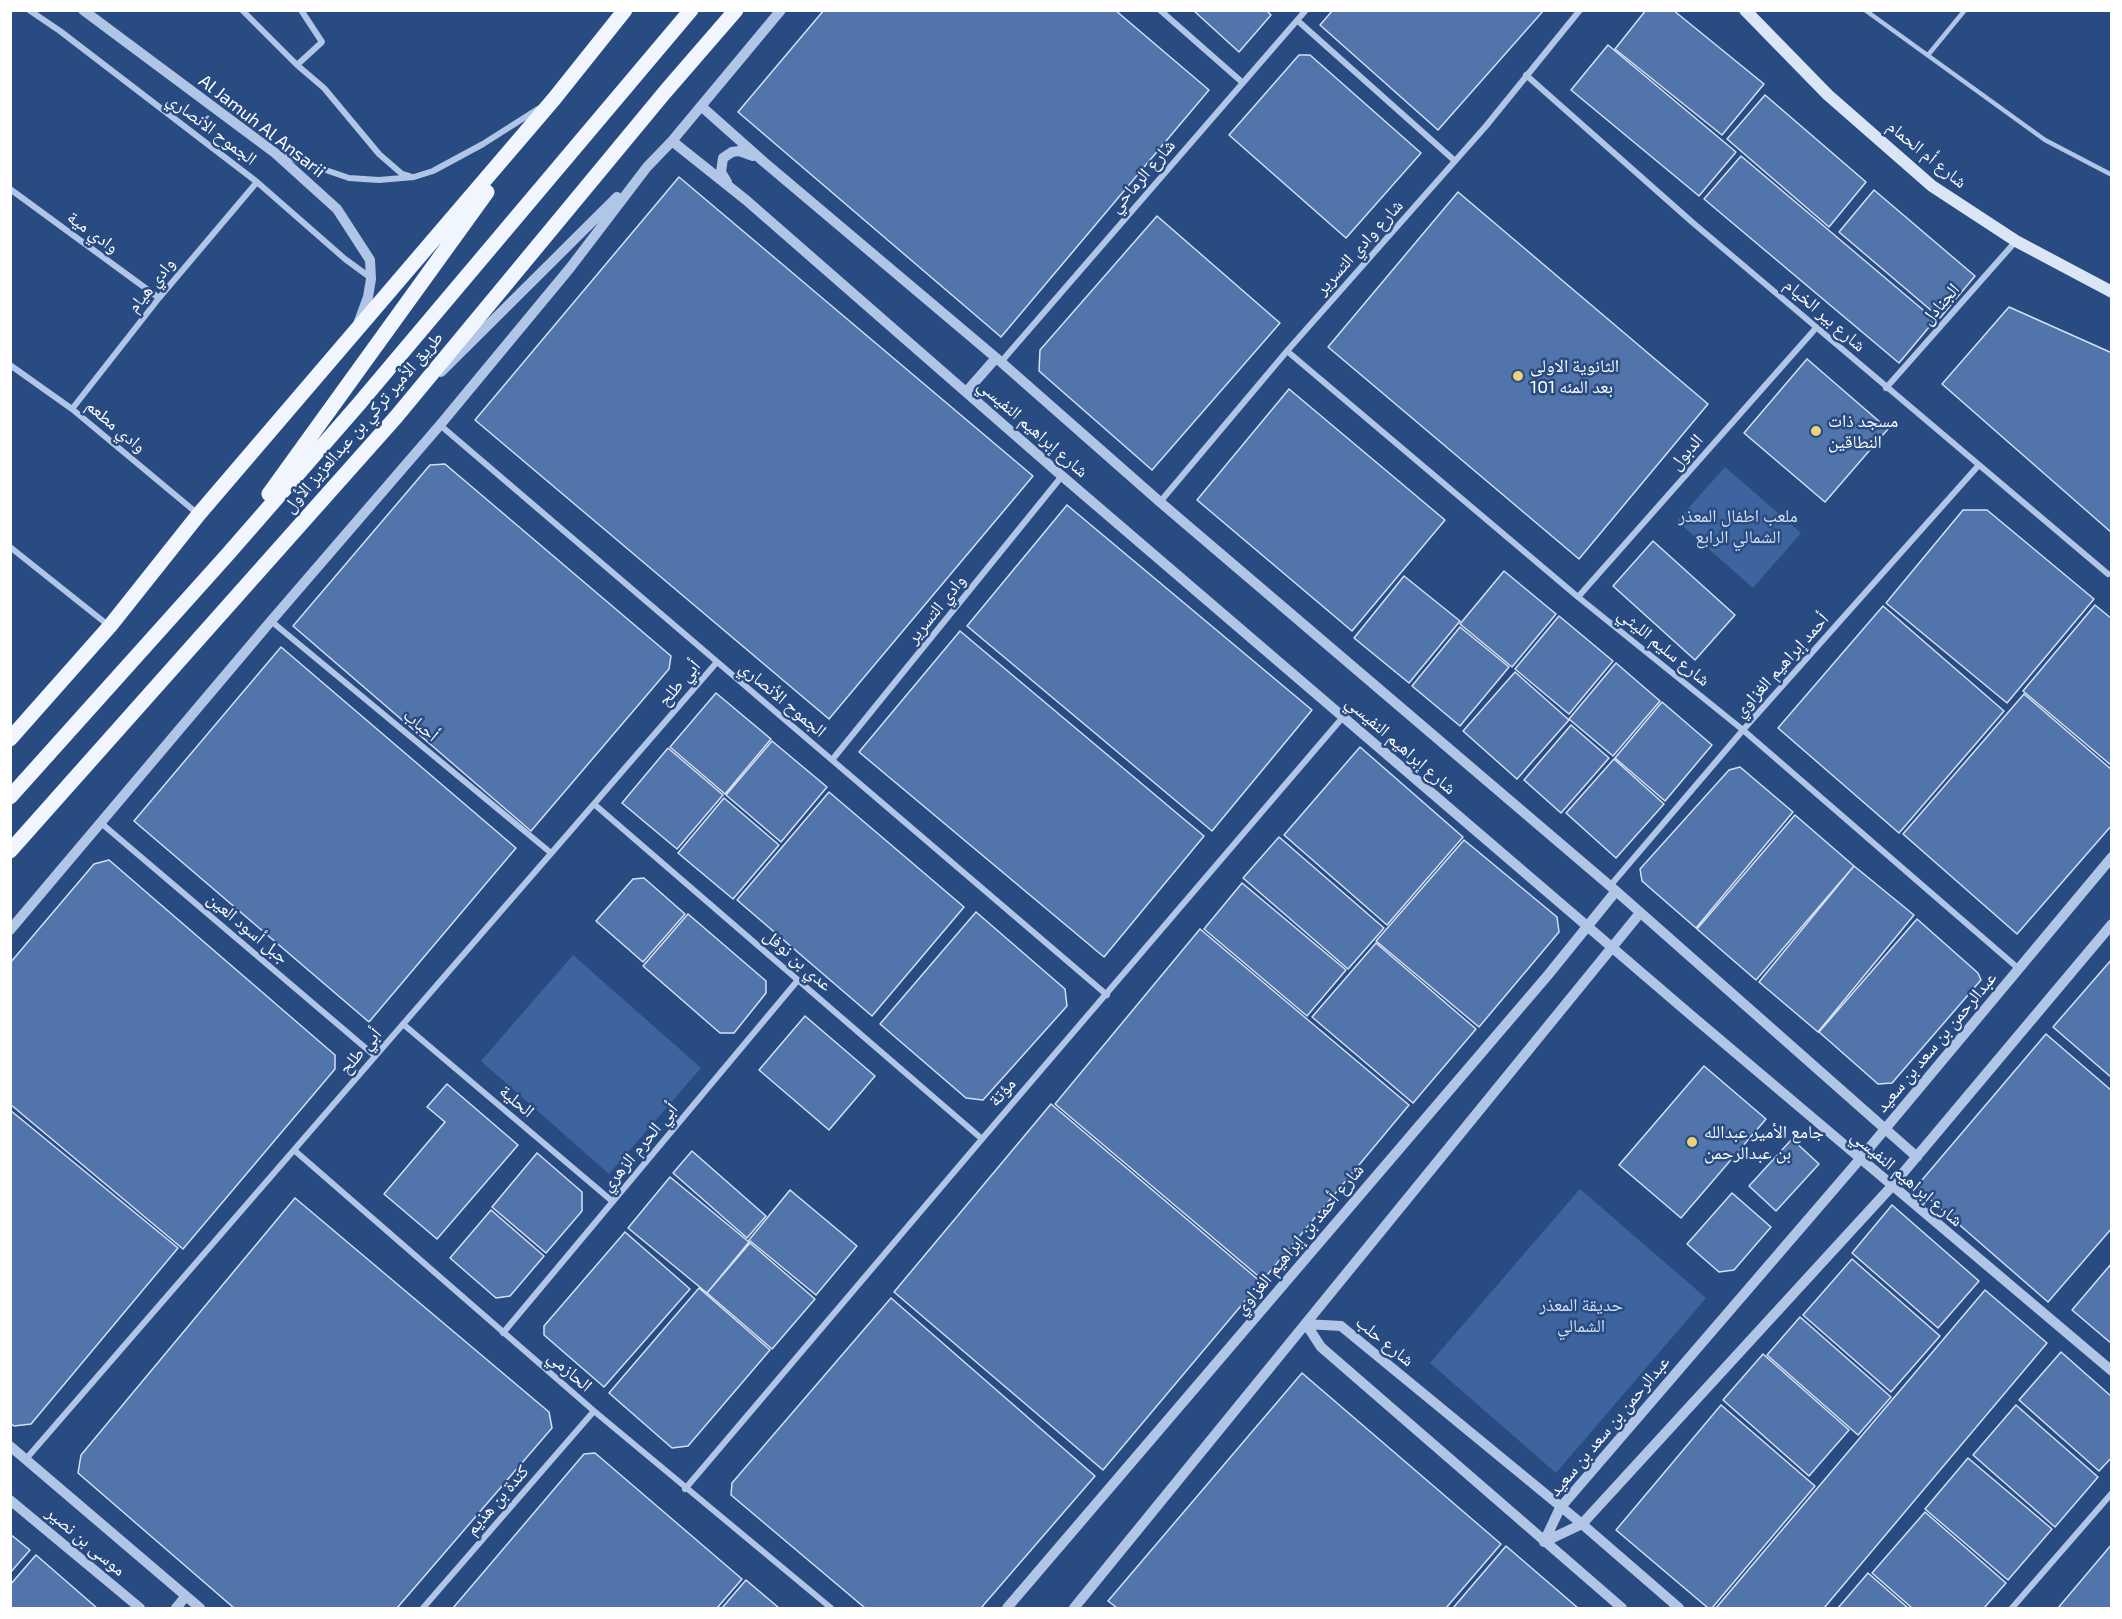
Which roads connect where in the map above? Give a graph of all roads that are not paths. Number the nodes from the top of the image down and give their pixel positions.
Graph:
1 (29, 10) edge
2 (83, 10) edge
3 (242, 10) edge
4 (301, 10) edge
5 (691, 10) edge
6 (736, 10) edge
7 (1160, 10) edge
8 (1306, 10) edge
9 (1580, 10) edge
10 (1745, 10) edge
11 (1865, 10) edge
12 (1965, 10) edge
13 (623, 11) edge
14 (781, 11) edge
15 (1298, 21) junction
16 (1928, 55) junction
17 (297, 65) junction
18 (1526, 75) junction
19 (1243, 83) junction
20 (554, 99) junction
21 (701, 106) junction
22 (672, 141) junction
23 (275, 153) junction
24 (1455, 161) junction
25 (764, 162) junction
26 (647, 167) junction
27 (2112, 175) edge
28 (414, 177) junction
29 (257, 182) junction
30 (10, 189) edge
31 (746, 200) junction
32 (2016, 241) junction
33 (371, 279) junction
34 (2112, 292) edge
35 (159, 298) junction
36 (1816, 328) junction
37 (354, 333) junction
38 (1287, 351) junction
39 (999, 360) junction
40 (10, 365) edge
41 (1886, 388) junction
42 (966, 392) junction
43 (72, 409) junction
44 (396, 417) junction
45 (440, 425) junction
46 (1978, 466) junction
47 (1062, 476) junction
48 (1160, 502) junction
49 (199, 514) junction
50 (10, 547) edge
51 (228, 554) junction
52 (2108, 574) dead end
53 (1578, 597) junction
54 (271, 621) junction
55 (110, 626) junction
56 (717, 662) junction
57 (1343, 717) junction
58 (1743, 730) junction
59 (10, 739) edge
60 (832, 760) junction
61 (10, 797) edge
62 (594, 804) junction
63 (101, 823) junction
64 (10, 851) edge
65 (551, 853) junction
66 (2112, 858) edge
67 (1613, 888) junction
68 (1640, 913) junction
69 (2112, 924) edge
70 (1587, 927) junction
71 (10, 930) edge
72 (1613, 947) junction
73 (2019, 969) junction
74 (798, 980) junction
75 (1107, 995) junction
76 (403, 1024) junction
77 (375, 1056) junction
78 (1884, 1130) junction
79 (982, 1139) junction
80 (294, 1150) junction
81 (1917, 1157) junction
82 (1860, 1159) junction
83 (1892, 1186) junction
84 (612, 1201) junction
85 (1306, 1324) junction
86 (503, 1333) junction
87 (2112, 1371) edge
88 (594, 1412) junction
89 (10, 1446) edge
90 (26, 1459) junction
91 (686, 1489) junction
92 (2112, 1493) edge
93 (10, 1500) edge
94 (1560, 1508) junction
95 (1582, 1524) junction
96 (1544, 1542) junction
97 (186, 1596) junction
98 (140, 1608) edge
99 (176, 1608) edge
100 (200, 1608) edge
101 (423, 1608) edge
102 (831, 1608) edge
103 (1007, 1608) edge
104 (1074, 1608) edge
105 (1622, 1608) edge
106 (1679, 1608) edge
107 (2012, 1608) edge

1 - 29 street, الجموح الأنصاري
2 - 23 street, Al Jamuh Al Ansarii
3 - 17 street
4 - 17 street
5 - 51 main road, طريق الأمير تركي بن عبدالعزيز الأول
6 - 44 main road, طريق الأمير تركي بن عبدالعزيز الأول
7 - 19 street
8 - 15 street, شارع الرماحي
9 - 18 street, شارع وادي التسرير
10 - 32 main road, شارع أم الحمام
11 - 16 lane
12 - 16 lane
13 - 20 main road
14 - 21 street
15 - 19 street, شارع الرماحي
15 - 24 street
16 - 27 lane
17 - 28 street
18 - 24 street, شارع وادي التسرير
18 - 36 street, شارع بير الخيام
19 - 39 street, شارع الرماحي
20 - 28 street
20 - 37 main road
20 - 51 main road
21 - 22 street
21 - 25 street, شارع إبراهيم النفيسي
22 - 26 street
22 - 31 street, شارع إبراهيم النفيسي
23 - 28 street
23 - 33 street, Al Jamuh Al Ansarii
24 - 38 street, شارع وادي التسرير
25 - 31 street
25 - 39 street, شارع إبراهيم النفيسي
26 - 44 street
26 - 45 street
29 - 33 street, الجموح الأنصاري
29 - 35 street, وادي هيام
30 - 35 street, وادي مية
31 - 42 street, شارع إبراهيم النفيسي
32 - 34 main road, شارع أم الحمام
32 - 41 street, الجنادل
33 - 37 street, Al Jamuh Al Ansarii
35 - 43 street, وادي هيام
36 - 41 street, شارع بير الخيام
36 - 53 street, الدبول
37 - 49 main road
38 - 48 street, شارع وادي التسرير
38 - 53 street, شارع سليم الليثي
39 - 42 street
39 - 48 street, شارع إبراهيم النفيسي
40 - 43 street, وادي مطعم
41 - 46 street, شارع بير الخيام
42 - 47 street, شارع إبراهيم النفيسي
43 - 49 street, وادي مطعم
44 - 64 main road, طريق الأمير تركي بن عبدالعزيز الأول
45 - 54 street
45 - 56 street, الجموح الأنصاري
46 - 52 street, شارع بير الخيام
46 - 58 street, أحمد إبراهيم الغزاوي
47 - 57 street, شارع إبراهيم النفيسي
47 - 60 street, وادي التسرير
48 - 67 street, شارع إبراهيم النفيسي
49 - 55 main road
50 - 55 street
51 - 61 main road, طريق الأمير تركي بن عبدالعزيز الأول
53 - 58 street, شارع سليم الليثي
54 - 63 street
54 - 65 street, أحباب
55 - 59 main road
56 - 60 street, الجموح الأنصاري
56 - 62 street, أبي طلح
57 - 70 street, شارع إبراهيم النفيسي
57 - 75 street, مؤتة
58 - 67 street, أحمد إبراهيم الغزاوي
58 - 73 street, شارع سليم الليثي
60 - 75 street, الجموح الأنصاري
62 - 65 street, أبي طلح
62 - 74 street, عدي بن نوفل
63 - 71 street
63 - 77 street, جبل أسود العين
65 - 76 street, أبي طلح
66 - 73 street, عبدالرحمن بن سعد بن سعيد
67 - 68 street, شارع إبراهيم النفيسي
67 - 70 street, شارع أحمد بن إبراهيم الغزاوي
68 - 72 street
68 - 78 street, شارع إبراهيم النفيسي
69 - 81 street
70 - 72 street, شارع إبراهيم النفيسي
70 - 103 street, شارع أحمد بن إبراهيم الغزاوي
72 - 82 street, شارع إبراهيم النفيسي
72 - 85 street
73 - 78 street, عبدالرحمن بن سعد بن سعيد
74 - 79 street, عدي بن نوفل
74 - 84 street, أبي الحرم الزهري
75 - 79 street, مؤتة
76 - 77 street, أبي طلح
76 - 84 street, الحلية
77 - 80 street, أبي طلح
78 - 81 street, شارع إبراهيم النفيسي
78 - 82 street, عبدالرحمن بن سعد بن سعيد
79 - 91 street, مؤتة
80 - 86 street, الحازمي
80 - 90 street, أبي طلح
81 - 83 street
82 - 83 street, شارع إبراهيم النفيسي
82 - 94 street, عبدالرحمن بن سعد بن سعيد
83 - 87 street, شارع إبراهيم النفيسي
83 - 95 street
84 - 86 street, أبي الحرم الزهري
85 - 94 street, شارع حلب
85 - 96 street
85 - 104 street
86 - 88 street, الحازمي
88 - 91 street, الحازمي
88 - 101 street, كندة بن هذيم
89 - 90 street
90 - 97 street
91 - 102 street, الحازمي
92 - 107 street
93 - 98 street, موسى بن نصير
94 - 95 street, شارع حلب
94 - 96 street, عبدالرحمن بن سعد بن سعيد
95 - 96 street
95 - 106 street, شارع حلب
96 - 105 street
97 - 99 street
97 - 100 street

